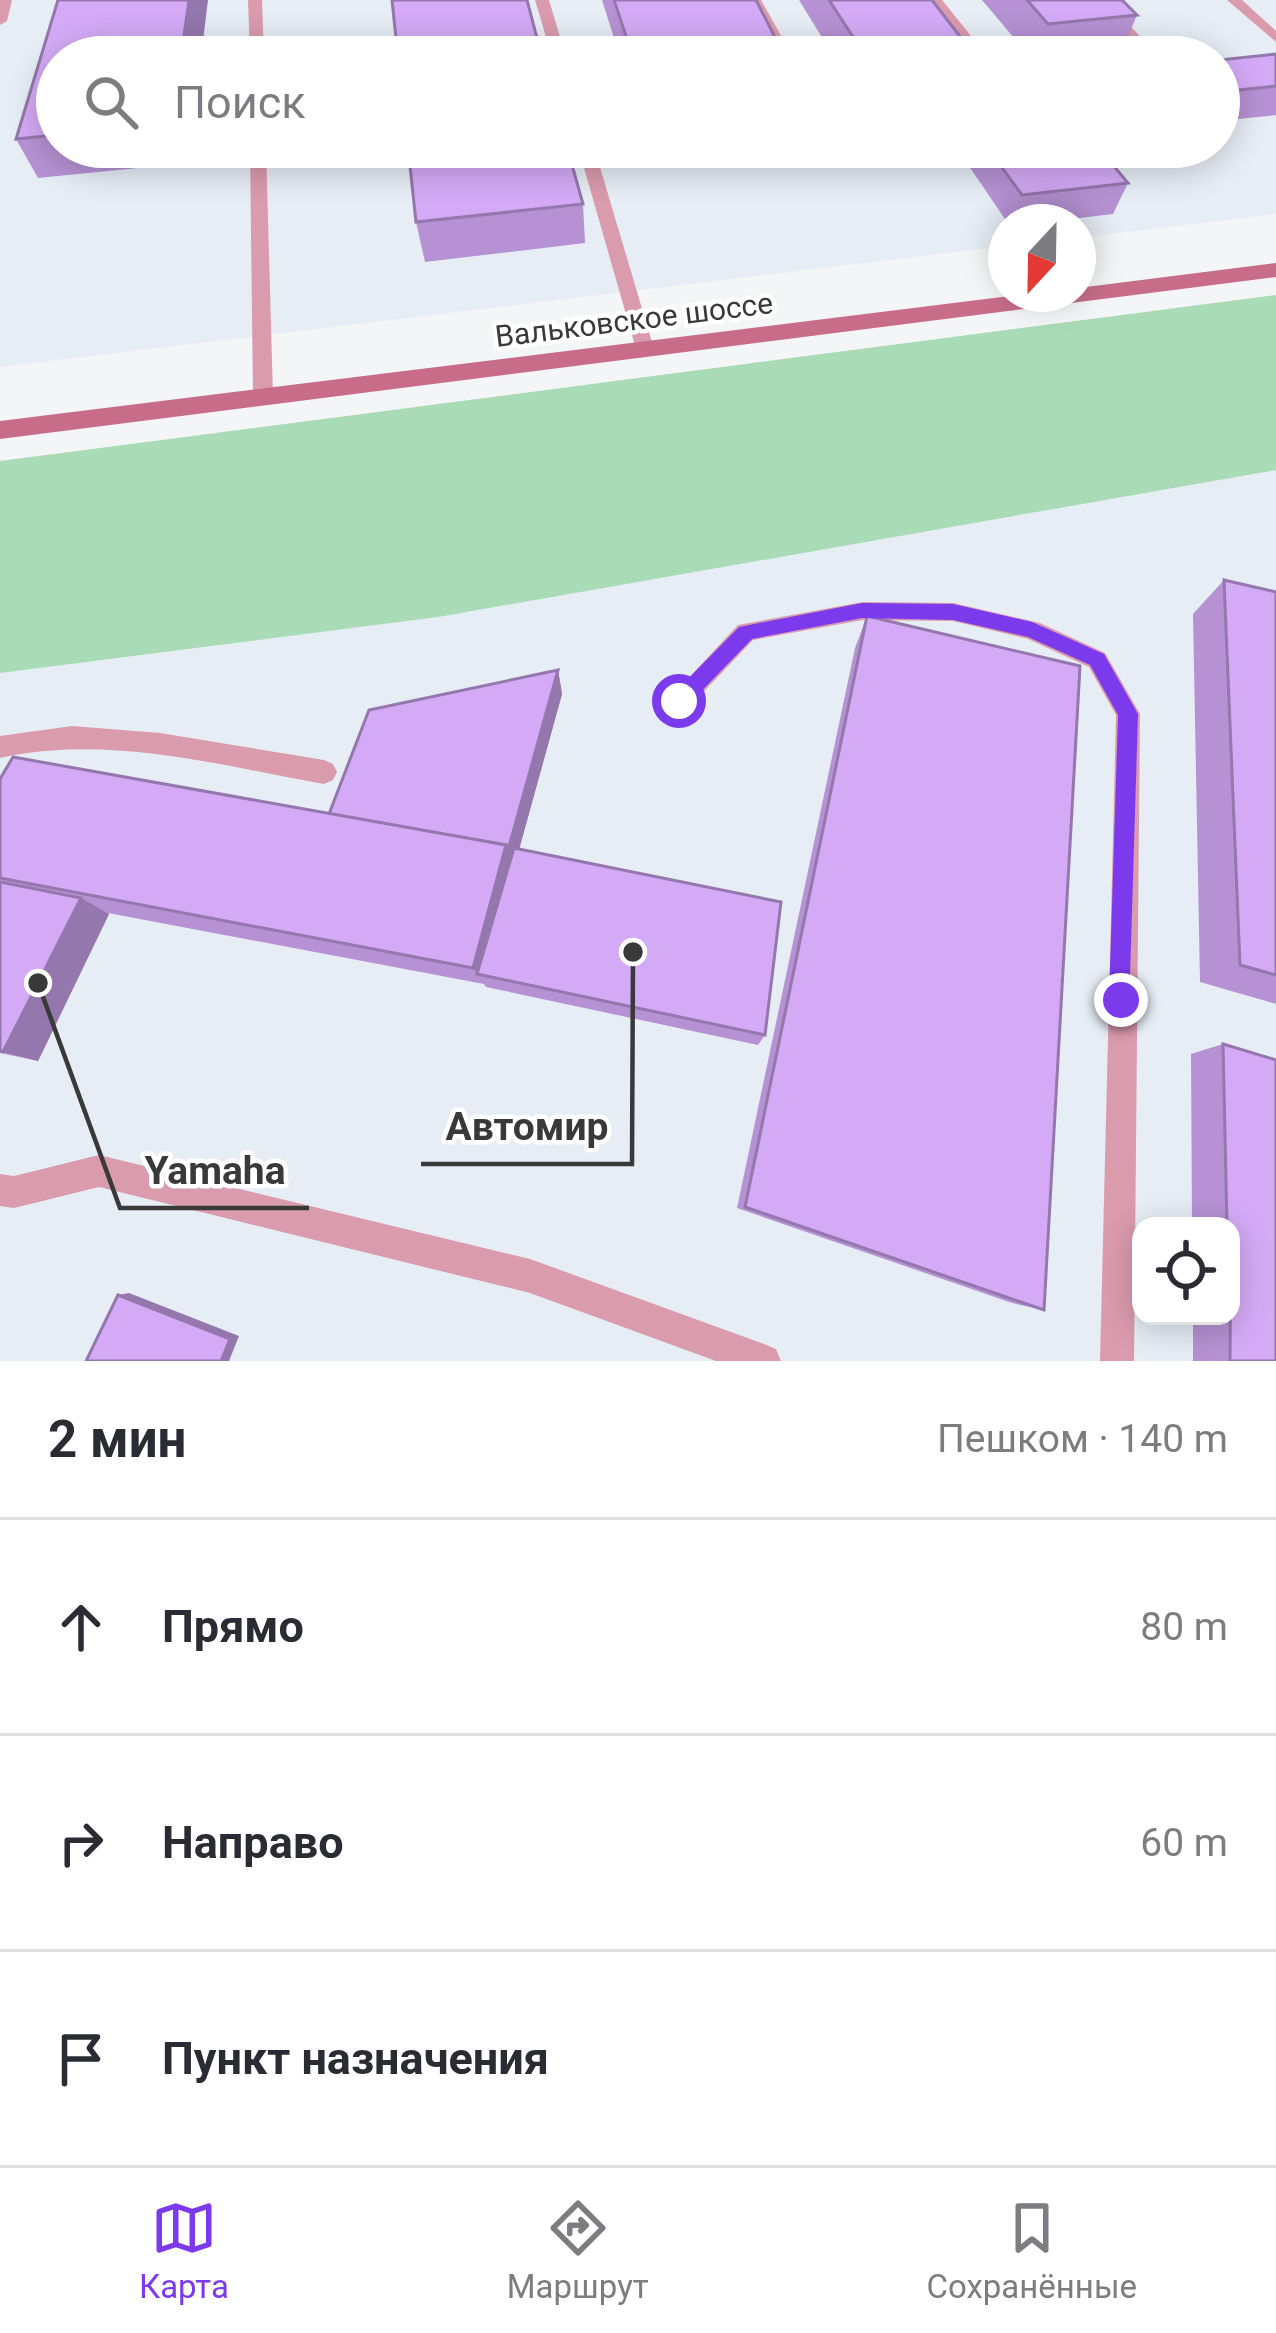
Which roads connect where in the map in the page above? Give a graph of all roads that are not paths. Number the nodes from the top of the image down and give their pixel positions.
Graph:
1 (5, 0) edge
2 (256, 0) edge
3 (542, 0) edge
4 (754, 0) edge
5 (935, 0) edge
6 (1098, 0) edge
7 (1234, 0) edge
8 (0, 21) edge
9 (256, 36) edge
10 (553, 36) edge
11 (774, 36) edge
12 (964, 36) edge
13 (1133, 36) edge
14 (1276, 38) edge
15 (258, 168) edge
16 (592, 168) edge
17 (1276, 270) edge
18 (645, 349) junction
19 (263, 397) junction
20 (0, 430) edge
21 (679, 701) dead end
22 (0, 747) edge
23 (324, 772) dead end
24 (0, 1190) edge
25 (764, 1361) edge
26 (1117, 1361) edge

1 - 8 lane
2 - 9 lane
3 - 10 lane
4 - 11 lane
5 - 12 lane
6 - 13 lane
7 - 14 lane
15 - 19 lane
16 - 18 lane
17 - 18 main road, Вальковское шоссе
18 - 19 main road, Вальковское шоссе
19 - 20 main road, Вальковское шоссе
21 - 26 lane
22 - 23 lane
24 - 25 lane

